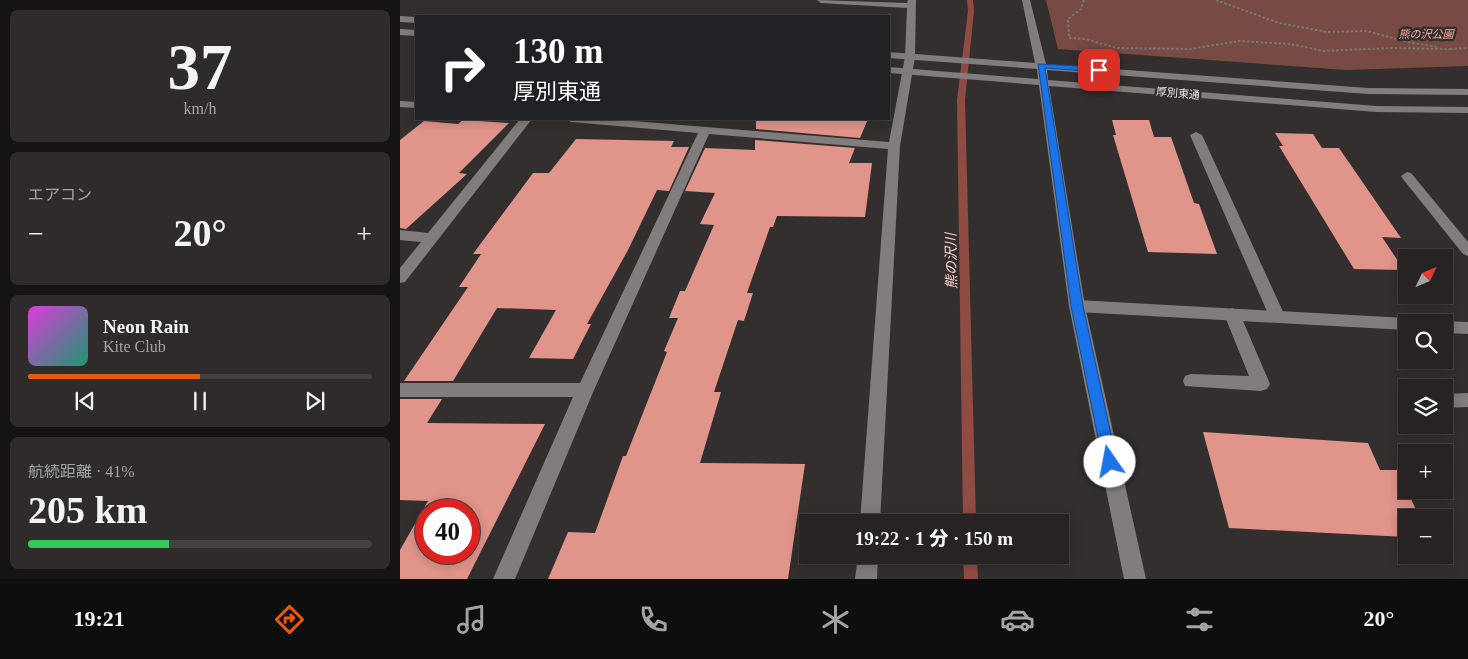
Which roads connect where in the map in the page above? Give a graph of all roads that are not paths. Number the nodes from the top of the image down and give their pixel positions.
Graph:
1 (822, 0) edge
2 (1026, 0) edge
3 (912, 3) edge
4 (401, 20) edge
5 (415, 20) edge
6 (400, 32) edge
7 (415, 33) edge
8 (890, 55) edge
9 (908, 64) junction
10 (1041, 65) junction
11 (890, 70) edge
12 (1044, 83) junction
13 (1468, 92) edge
14 (400, 104) edge
15 (415, 105) edge
16 (1468, 110) edge
17 (525, 120) edge
18 (583, 120) edge
19 (706, 130) junction
20 (1196, 135) dead end
21 (894, 146) junction
22 (1407, 176) dead end
23 (400, 235) edge
24 (432, 238) junction
25 (1468, 252) edge
26 (400, 278) edge
27 (1077, 306) junction
28 (1232, 314) junction
29 (1277, 316) junction
30 (1398, 324) edge
31 (1191, 381) dead end
32 (400, 390) edge
33 (585, 390) junction
34 (1468, 400) edge
35 (1453, 401) edge
36 (871, 514) edge
37 (867, 564) edge
38 (504, 579) edge
39 (866, 579) edge
40 (1135, 579) edge

1 - 3 street
2 - 10 street
3 - 9 street
4 - 5 street
6 - 7 street
8 - 9 street, 厚別東通
9 - 10 street, 厚別東通
9 - 11 street, 厚別東通
9 - 12 street, 厚別東通
9 - 21 street
10 - 12 street
10 - 13 street, 厚別東通
12 - 16 street, 厚別東通
12 - 27 street
14 - 15 street
17 - 24 street
18 - 19 street
19 - 21 street
19 - 33 street
20 - 29 street
21 - 36 street
22 - 25 street
23 - 24 street
24 - 26 street
27 - 28 street
27 - 40 street
28 - 29 street
28 - 31 street
29 - 30 street
32 - 33 street
33 - 38 street
34 - 35 street
37 - 39 street

